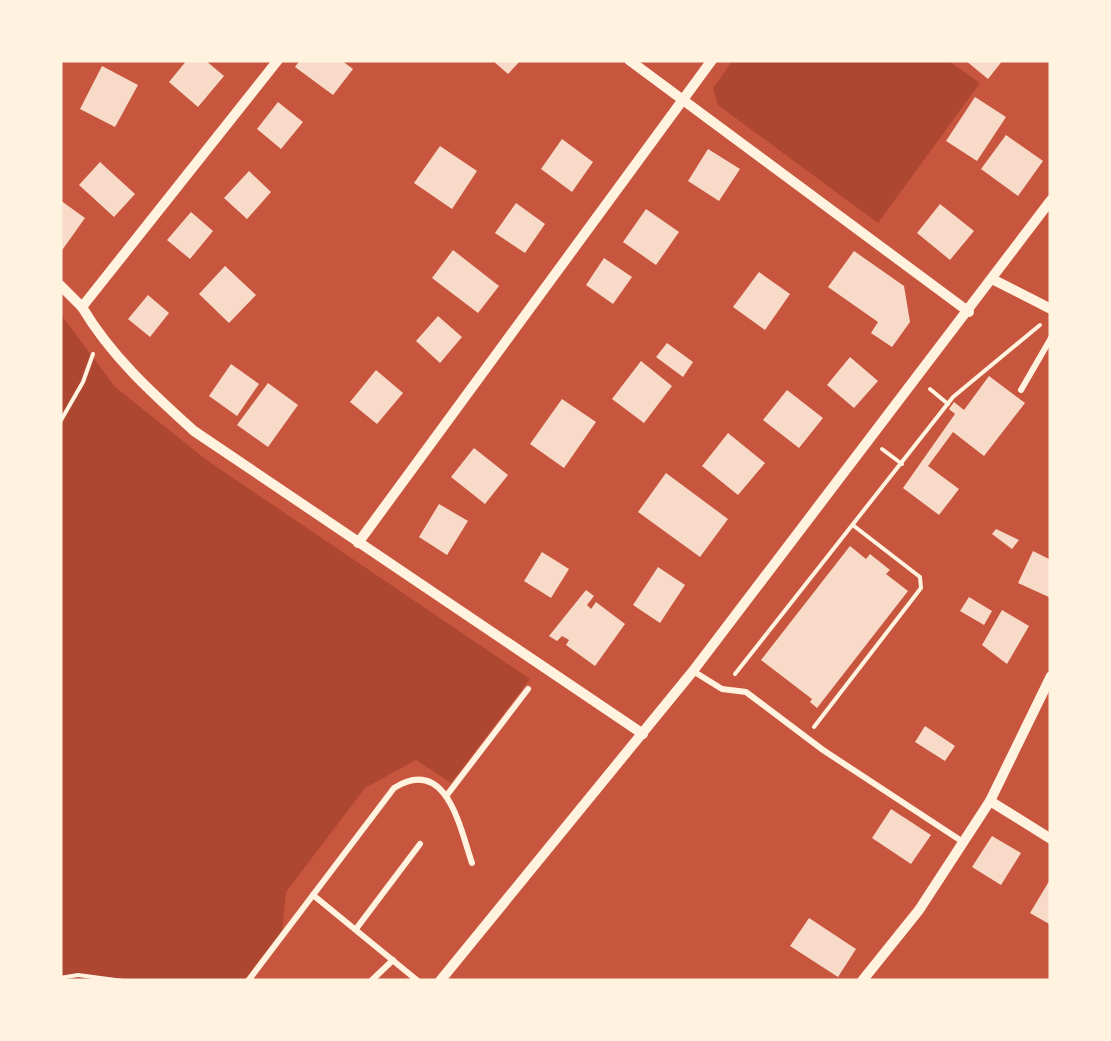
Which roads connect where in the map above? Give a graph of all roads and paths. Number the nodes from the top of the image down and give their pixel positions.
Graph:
1 (278, 60) edge
2 (629, 60) edge
3 (712, 60) edge
4 (684, 101) junction
5 (1051, 200) edge
6 (994, 280) junction
7 (60, 285) edge
8 (82, 307) junction
9 (1051, 309) edge
10 (969, 312) junction
11 (1045, 321) dead end
12 (100, 336) junction
13 (1051, 338) edge
14 (930, 389) dead end
15 (1021, 390) dead end
16 (948, 404) junction
17 (60, 422) edge
18 (882, 449) dead end
19 (902, 464) junction
20 (854, 526) junction
21 (358, 543) junction
22 (693, 671) junction
23 (1051, 676) edge
24 (528, 689) dead end
25 (722, 689) junction
26 (643, 734) junction
27 (807, 736) junction
28 (446, 794) junction
29 (990, 801) junction
30 (1051, 839) edge
31 (962, 842) junction
32 (420, 844) dead end
33 (472, 863) dead end
34 (314, 894) junction
35 (356, 929) junction
36 (392, 960) junction
37 (60, 978) edge
38 (123, 981) edge
39 (248, 981) edge
40 (371, 981) edge
41 (418, 981) edge
42 (440, 981) edge
43 (862, 981) edge

1 - 8 street
2 - 4 street
3 - 4 street
4 - 10 street
4 - 21 street
5 - 6 street
6 - 9 street
6 - 10 street
7 - 8 street
8 - 12 street
10 - 22 street
11 - 16 path
12 - 17 path
12 - 21 street
13 - 15 lane
14 - 16 path
16 - 19 path
18 - 19 path
19 - 20 path
20 - 25 path
20 - 27 path
21 - 26 street
22 - 25 lane
22 - 26 street
23 - 29 street
24 - 28 lane
25 - 27 lane
26 - 42 street
27 - 31 lane
28 - 33 lane
28 - 34 lane
29 - 30 street
29 - 31 street
31 - 43 street
32 - 35 lane
34 - 35 lane
34 - 39 lane
35 - 36 lane
36 - 40 lane
36 - 41 lane
37 - 38 path

